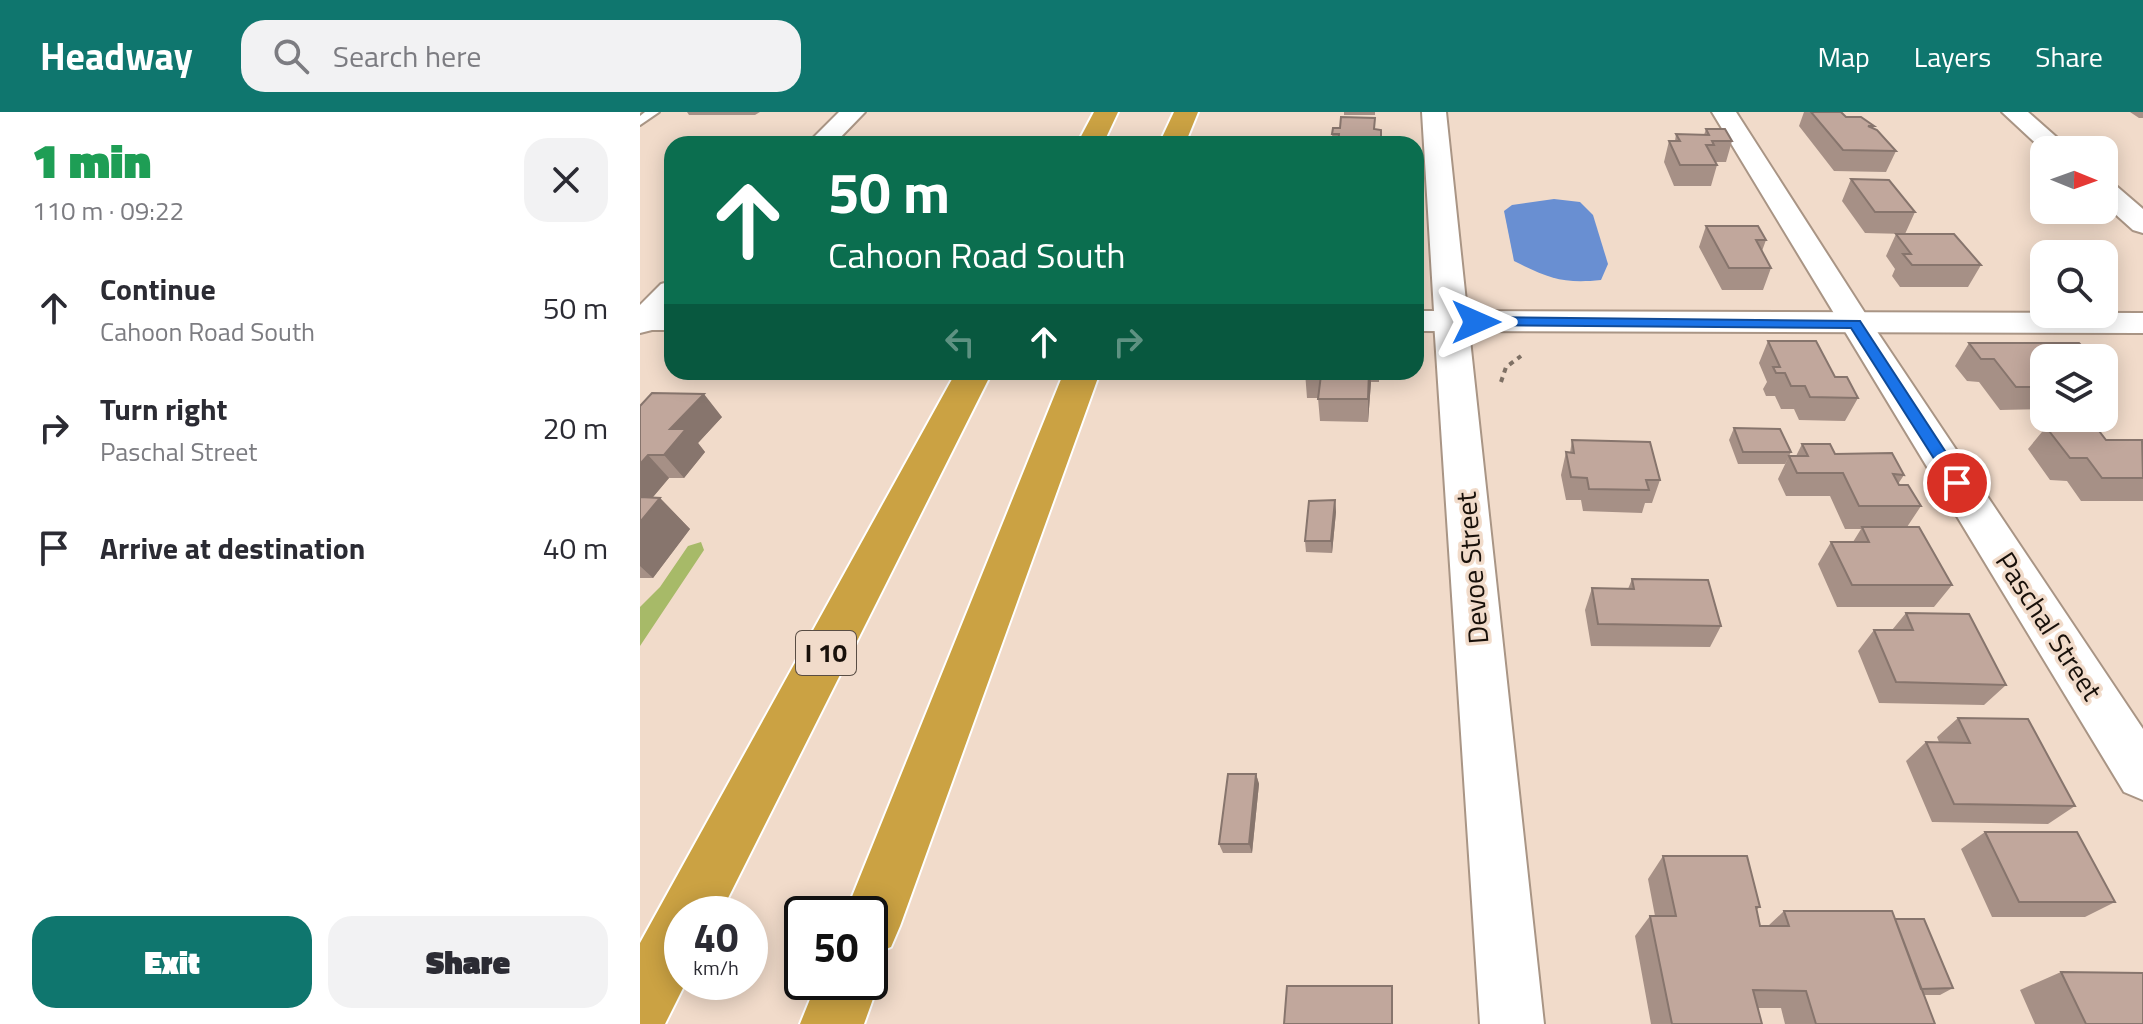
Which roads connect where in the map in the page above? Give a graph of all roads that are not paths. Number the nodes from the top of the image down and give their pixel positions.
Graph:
1 (653, 112) edge
2 (853, 112) edge
3 (1106, 112) edge
4 (1186, 112) edge
5 (1434, 112) edge
6 (1724, 112) edge
7 (2014, 112) edge
8 (640, 121) edge
9 (828, 136) edge
10 (1094, 136) edge
11 (1176, 136) edge
12 (2042, 136) edge
13 (2118, 202) edge
14 (2143, 224) edge
15 (664, 301) edge
16 (649, 321) edge
17 (1434, 321) edge
18 (2143, 323) edge
19 (1855, 324) junction
20 (1079, 380) edge
21 (969, 382) edge
22 (2143, 775) edge
23 (698, 896) edge
24 (881, 896) edge
25 (664, 960) edge
26 (841, 1000) edge
27 (640, 1006) edge
28 (832, 1024) edge
29 (1512, 1024) edge

1 - 8 lane
2 - 9 street
3 - 10 highway
4 - 11 highway
5 - 17 street, Devoe Street
6 - 19 street, Paschal Street
7 - 12 street
13 - 14 street
15 - 16 street
17 - 19 street
17 - 29 street, Devoe Street
18 - 19 street
19 - 22 street, Paschal Street
20 - 24 highway
21 - 23 highway, I 10
25 - 27 highway
26 - 28 highway

